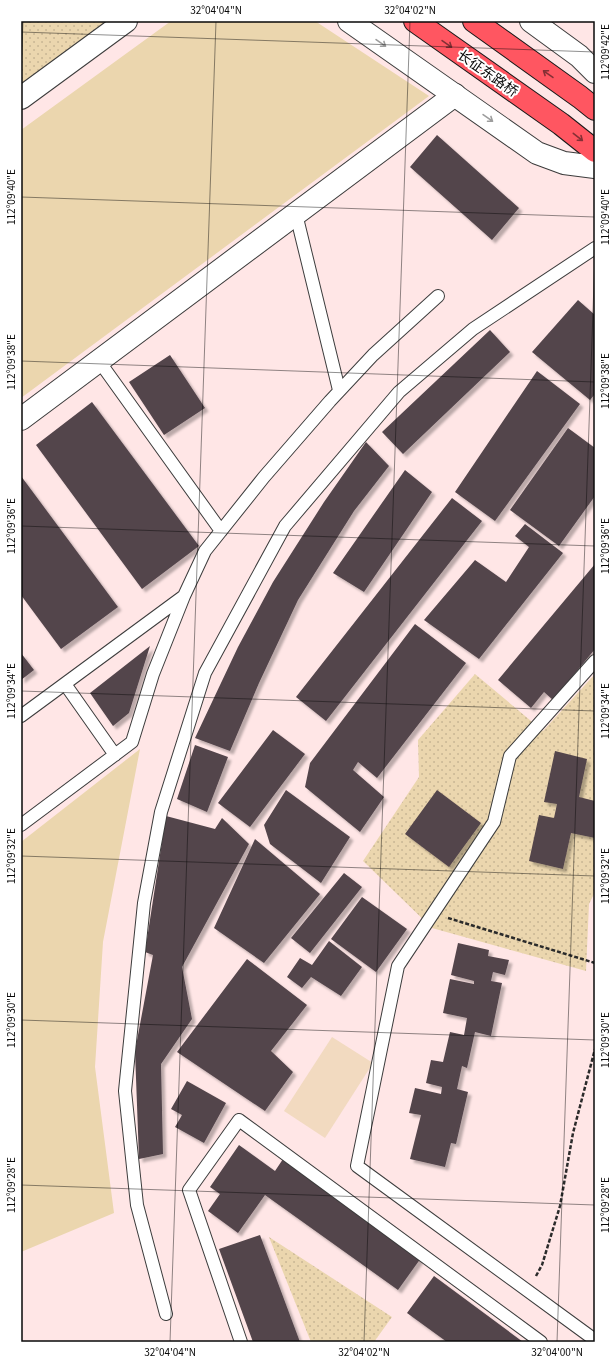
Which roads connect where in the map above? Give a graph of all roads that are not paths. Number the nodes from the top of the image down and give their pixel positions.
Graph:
1 (126, 21) edge
2 (349, 21) edge
3 (415, 21) edge
4 (474, 21) edge
5 (531, 21) edge
6 (595, 72) edge
7 (454, 95) junction
8 (21, 98) edge
9 (588, 103) edge
10 (595, 151) edge
11 (595, 167) edge
12 (296, 214) junction
13 (595, 248) edge
14 (438, 296) dead end
15 (99, 361) junction
16 (339, 390) junction
17 (21, 419) edge
18 (221, 531) junction
19 (184, 596) junction
20 (595, 661) edge
21 (65, 684) junction
22 (21, 716) edge
23 (115, 755) junction
24 (21, 825) edge
25 (166, 1314) dead end
26 (595, 1340) edge
27 (241, 1342) edge
28 (541, 1342) edge

1 - 8 street
2 -> 7 street
3 -> 10 main road, 长征东路桥
9 -> 4 main road
5 - 6 street
7 -> 11 street
7 - 12 street
12 - 15 street
12 - 16 lane
13 - 25 lane
14 - 16 lane
15 - 17 street
15 - 18 lane
16 - 18 lane
18 - 19 lane
19 - 21 lane
19 - 23 lane
20 - 26 lane
21 - 22 lane
21 - 23 lane
23 - 24 lane
27 - 28 lane

